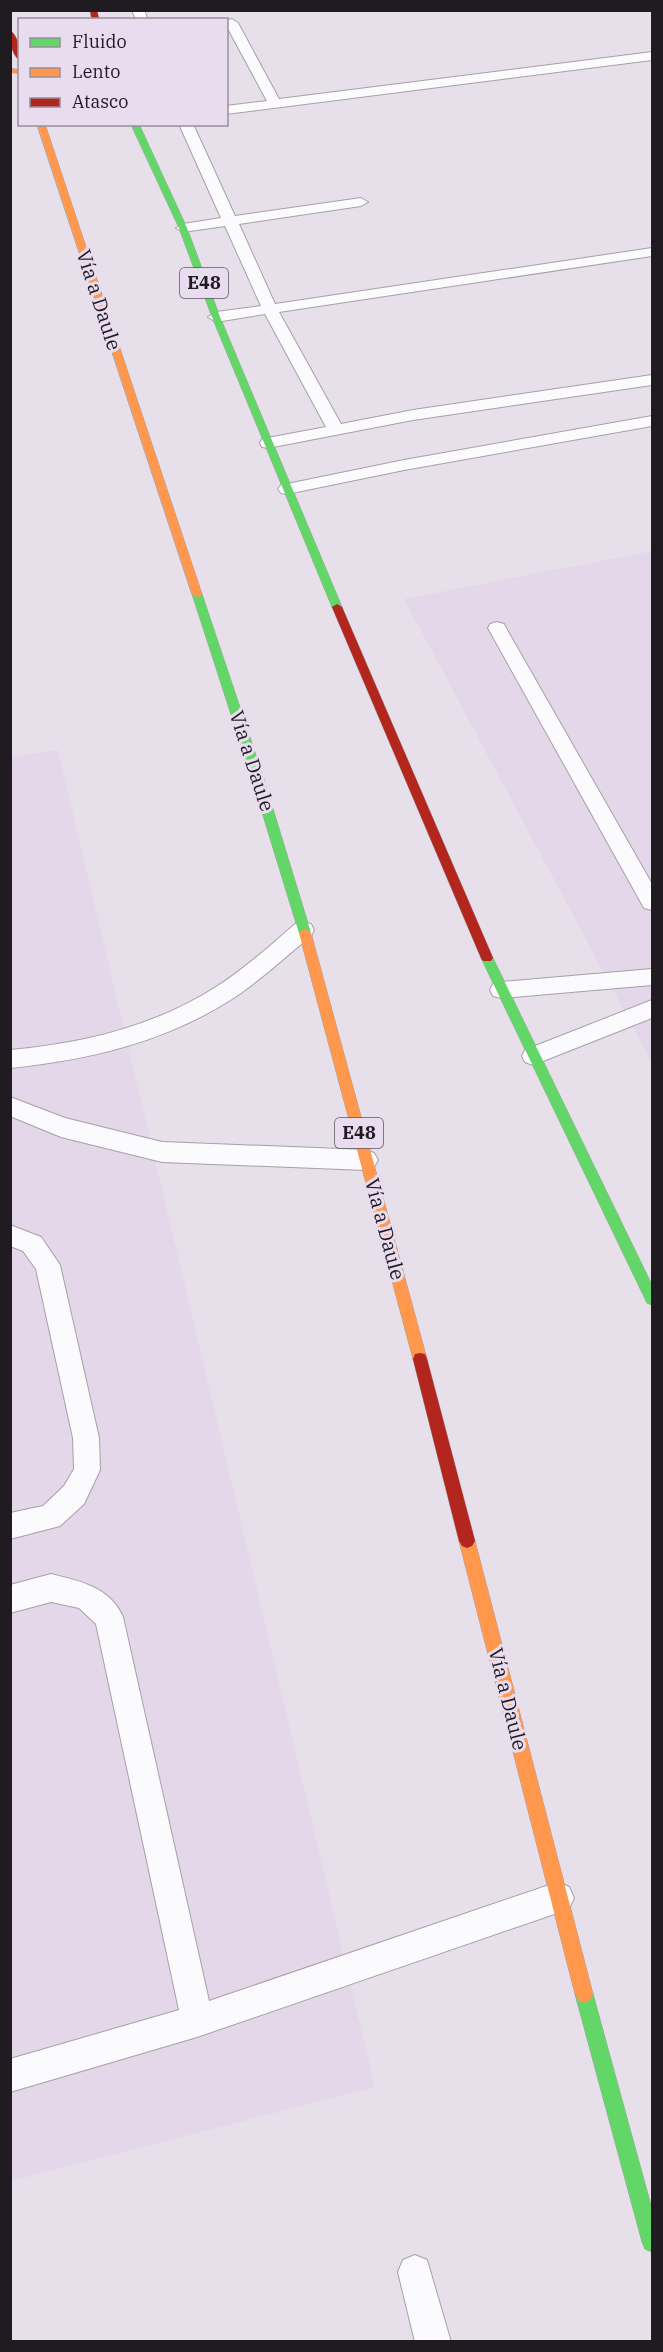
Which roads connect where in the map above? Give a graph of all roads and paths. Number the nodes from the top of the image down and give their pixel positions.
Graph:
1 (232, 23) dead end
2 (10, 32) edge
3 (18, 54) edge
4 (652, 56) edge
5 (275, 104) junction
6 (228, 110) edge
7 (42, 126) edge
8 (136, 126) edge
9 (187, 126) edge
10 (361, 202) dead end
11 (231, 222) junction
12 (183, 228) junction
13 (652, 252) edge
14 (270, 309) junction
15 (216, 317) junction
16 (652, 380) edge
17 (652, 421) edge
18 (336, 430) junction
19 (268, 443) junction
20 (287, 489) junction
21 (497, 628) dead end
22 (652, 902) edge
23 (303, 930) junction
24 (652, 977) edge
25 (501, 990) junction
26 (652, 1009) edge
27 (532, 1056) junction
28 (10, 1059) edge
29 (10, 1107) edge
30 (366, 1161) junction
31 (10, 1235) edge
32 (652, 1299) edge
33 (10, 1526) edge
34 (10, 1599) edge
35 (558, 1898) junction
36 (197, 2021) junction
37 (11, 2069) edge
38 (628, 2155) junction
39 (652, 2202) edge
40 (652, 2242) edge
41 (415, 2272) dead end
42 (433, 2342) edge

1 - 5 lane
2 - 3 main road
4 - 5 lane
5 - 6 lane
7 - 23 main road, Vía a Daule / E48
8 - 12 main road, E48
9 - 11 lane
10 - 11 lane
11 - 12 lane
11 - 14 lane
12 - 15 main road, E48
13 - 14 lane
14 - 15 lane
14 - 18 lane
15 - 19 main road, E48
16 - 18 lane
17 - 20 lane
18 - 19 lane
19 - 20 main road, E48
20 - 25 main road, E48
21 - 22 lane
23 - 28 lane
23 - 30 main road, Vía a Daule / E48
24 - 25 lane
25 - 27 main road, E48
26 - 27 lane
27 - 32 main road, E48
29 - 30 lane
30 - 35 main road, Vía a Daule / E48
31 - 33 lane
34 - 36 lane
35 - 36 lane
35 - 38 main road, Vía a Daule / E48
36 - 37 lane
38 - 39 main road
38 - 40 main road, Vía a Daule / E48
41 - 42 lane

